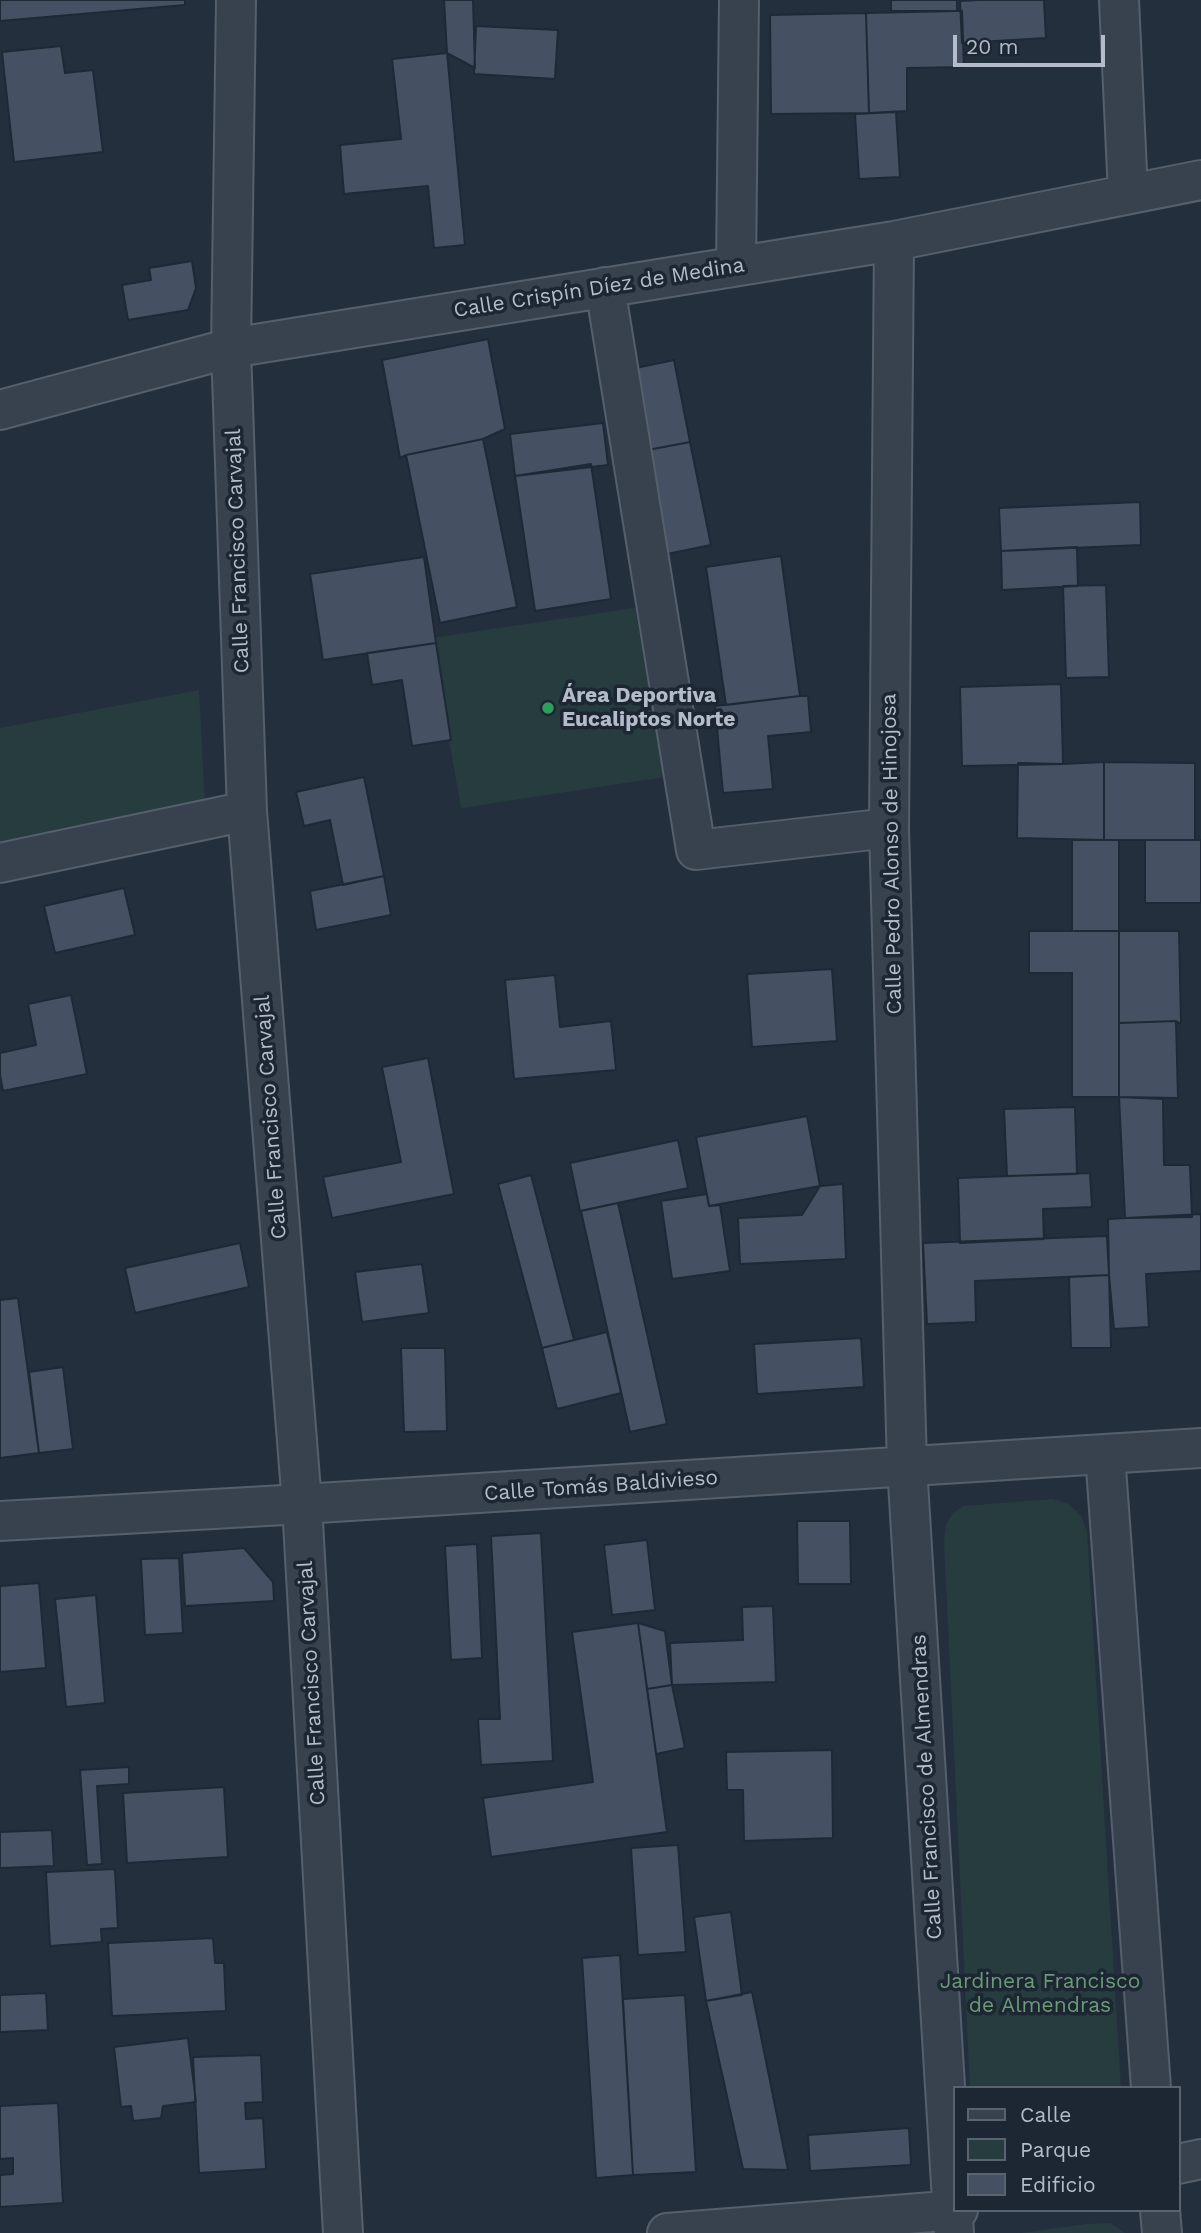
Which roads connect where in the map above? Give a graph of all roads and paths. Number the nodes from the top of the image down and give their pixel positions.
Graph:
1 (236, 0) edge
2 (739, 0) edge
3 (1119, 0) edge
4 (1201, 180) edge
5 (1128, 194) junction
6 (894, 241) junction
7 (736, 266) junction
8 (605, 287) junction
9 (230, 348) junction
10 (0, 410) edge
11 (247, 811) junction
12 (889, 828) junction
13 (0, 863) edge
14 (1201, 1448) edge
15 (1105, 1454) junction
16 (907, 1466) junction
17 (302, 1504) junction
18 (0, 1521) edge
19 (1151, 2086) edge
20 (1201, 2159) edge
21 (1180, 2164) edge
22 (953, 2187) edge
23 (1160, 2212) edge
24 (955, 2218) edge
25 (765, 2230) edge
26 (343, 2233) edge
27 (667, 2233) edge
28 (1161, 2233) edge

1 - 9 street, Calle Francisco Carvajal
2 - 7 street
3 - 5 street
4 - 5 street, Calle Crispín Díez de Medina
5 - 6 street, Calle Crispín Díez de Medina
6 - 7 street, Calle Crispín Díez de Medina
6 - 12 street, Calle Pedro Alonso de Hinojosa
7 - 8 street, Calle Crispín Díez de Medina
8 - 9 street, Calle Crispín Díez de Medina
8 - 12 street
9 - 10 street, Calle Crispín Díez de Medina
9 - 11 street, Calle Francisco Carvajal
11 - 13 street
11 - 17 street, Calle Francisco Carvajal
12 - 16 street, Calle Pedro Alonso de Hinojosa
14 - 15 street, Calle Tomás Baldivieso
15 - 16 street, Calle Tomás Baldivieso
15 - 19 street
16 - 17 street, Calle Tomás Baldivieso
16 - 22 street, Calle Francisco de Almendras
17 - 18 street, Calle Tomás Baldivieso
17 - 26 street, Calle Francisco Carvajal
20 - 21 street
23 - 28 street
24 - 25 street
25 - 27 street

